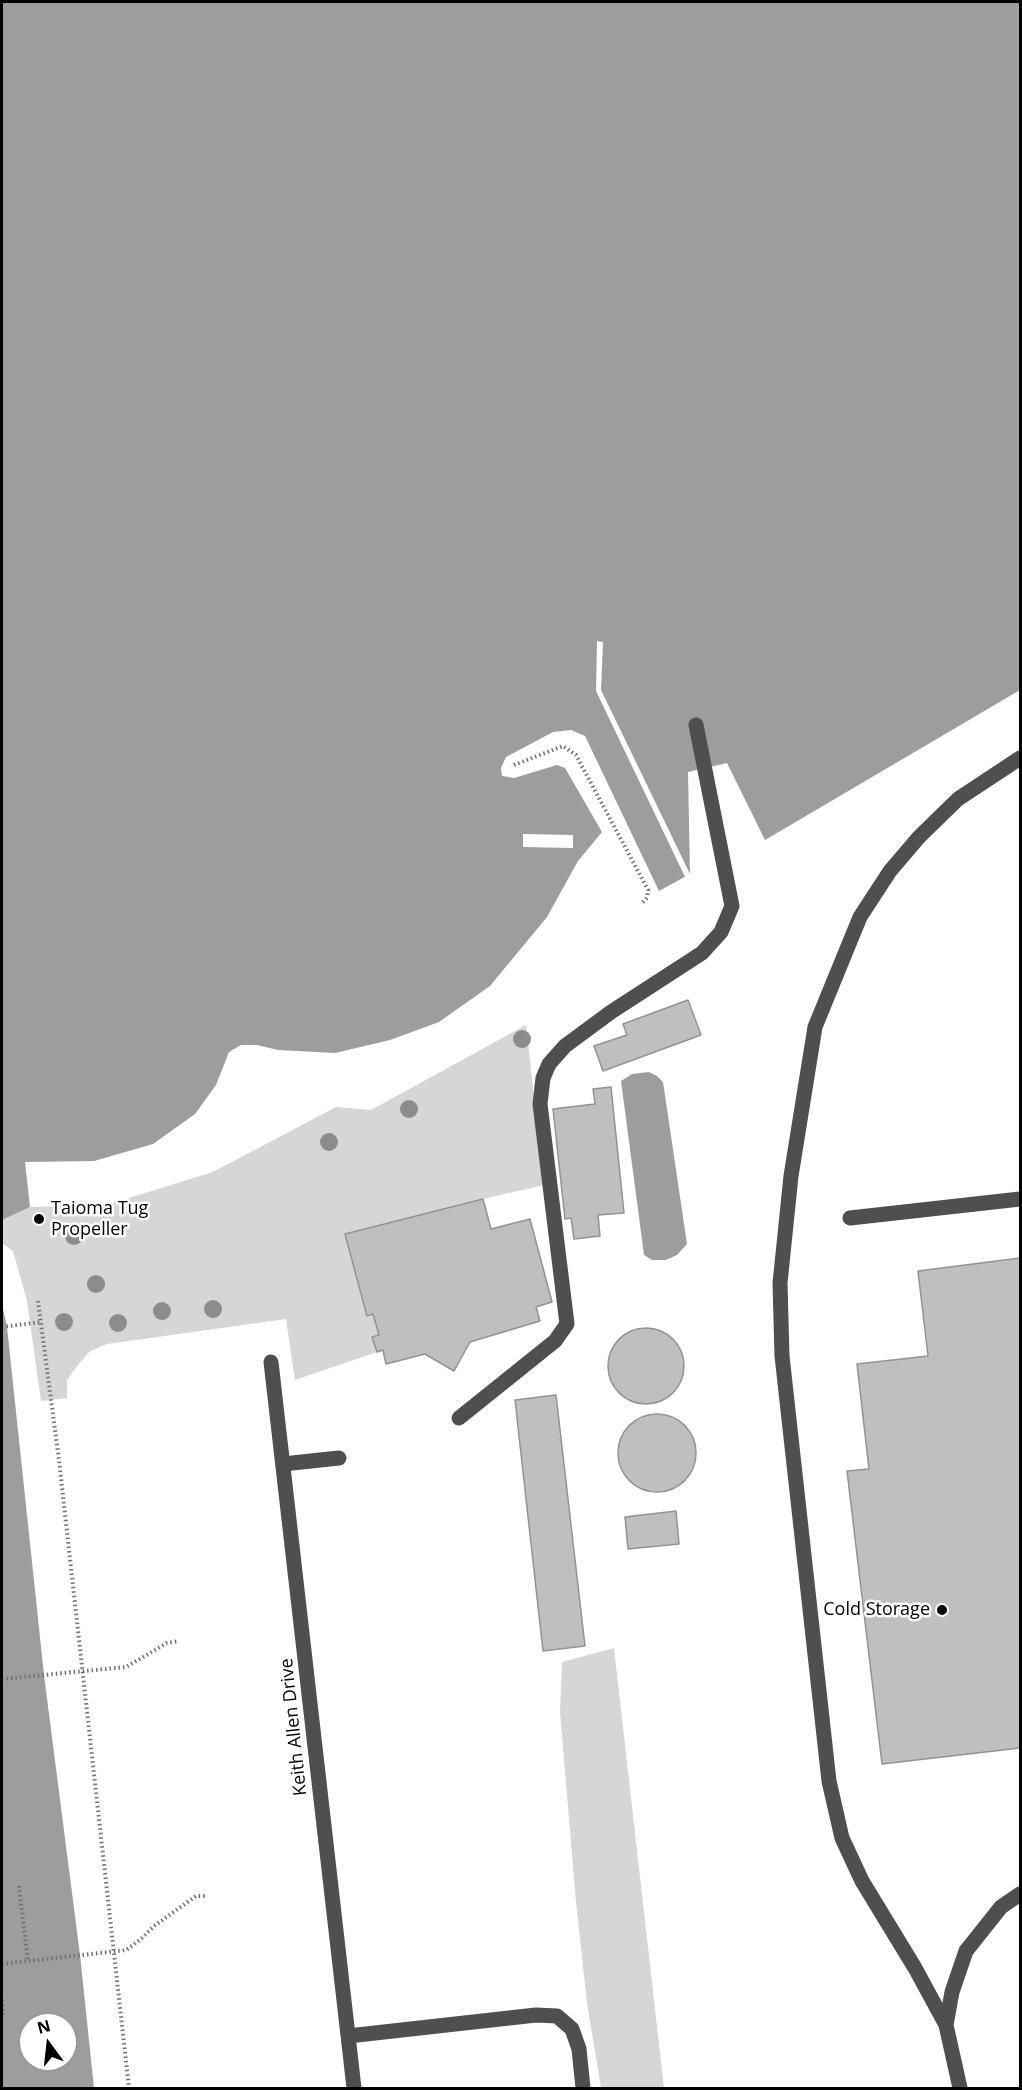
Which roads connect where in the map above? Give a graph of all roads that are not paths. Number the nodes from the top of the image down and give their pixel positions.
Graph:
1 (696, 725) dead end
2 (1020, 758) edge
3 (1020, 1199) edge
4 (850, 1218) dead end
5 (271, 1362) dead end
6 (459, 1418) dead end
7 (339, 1458) dead end
8 (283, 1464) junction
9 (1020, 1894) edge
10 (946, 2025) junction
11 (348, 2036) junction
12 (354, 2088) edge
13 (582, 2088) edge
14 (960, 2088) edge

1 - 6 street
2 - 10 street
3 - 4 street
5 - 8 street, Keith Allen Drive
7 - 8 street
8 - 11 street, Keith Allen Drive
9 - 10 street
10 - 14 street
11 - 12 street, Keith Allen Drive
11 - 13 street

